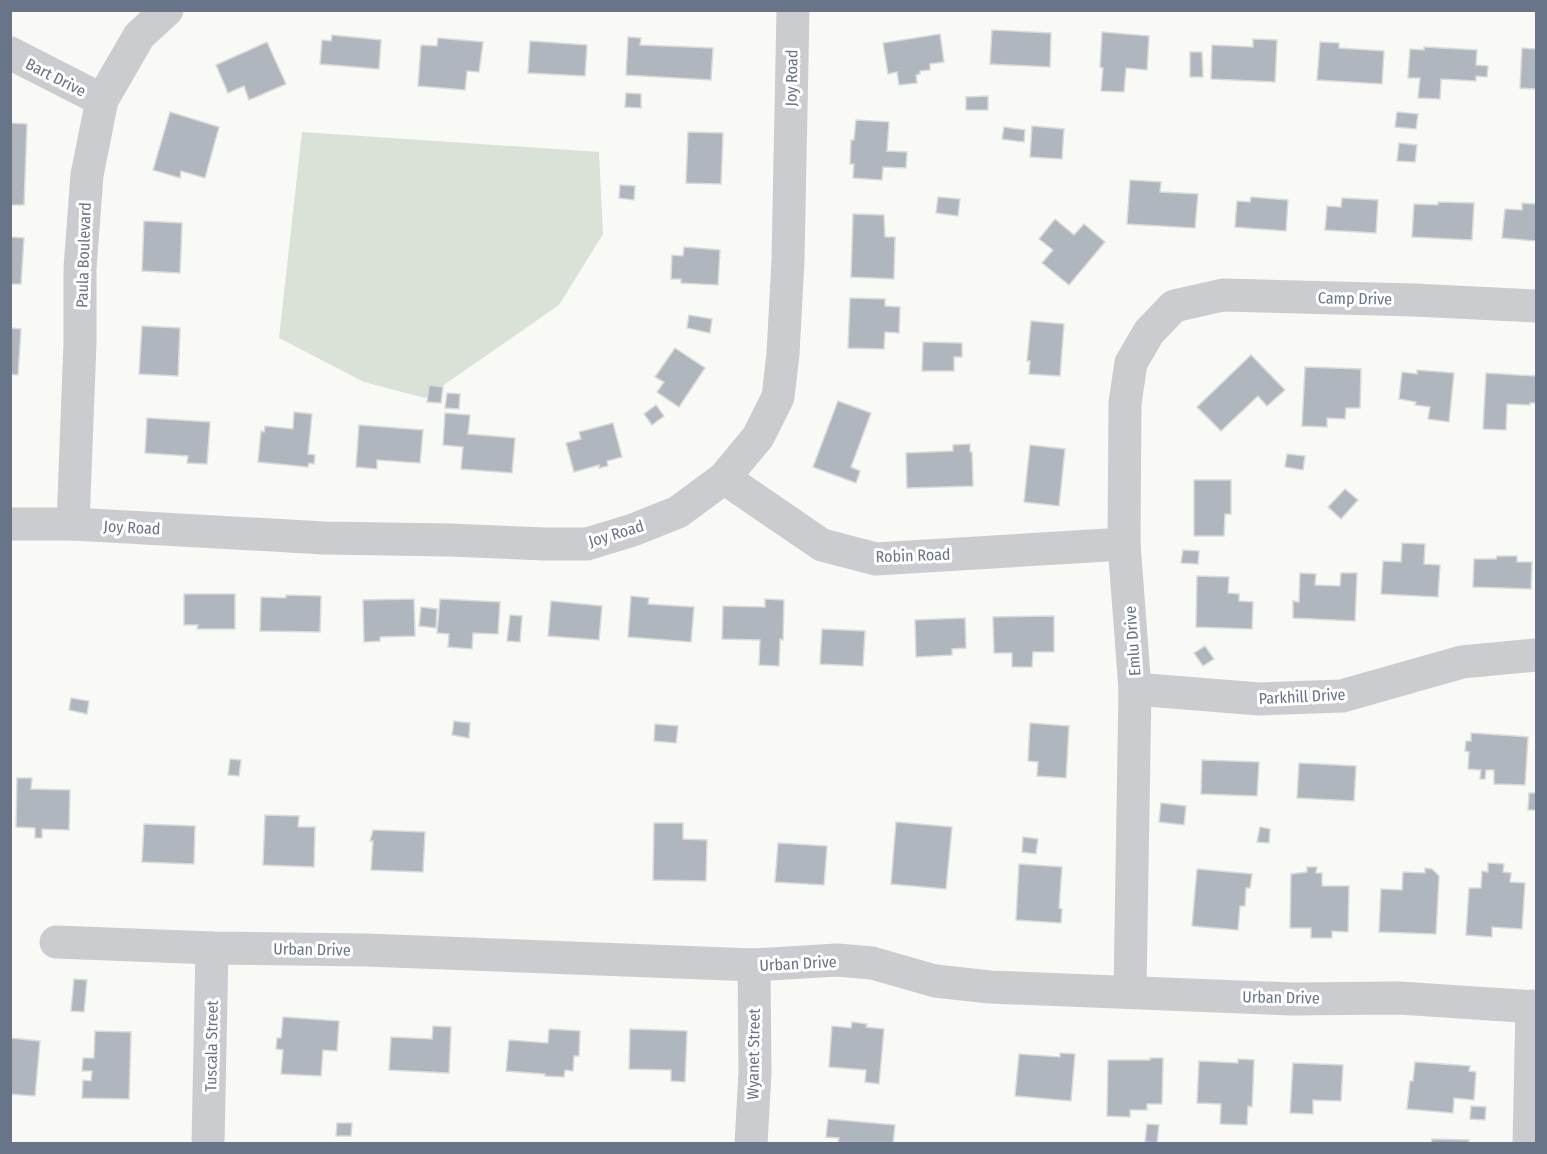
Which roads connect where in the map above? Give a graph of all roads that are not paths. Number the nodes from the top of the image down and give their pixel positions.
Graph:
1 (167, 10) edge
2 (792, 10) edge
3 (10, 53) edge
4 (102, 100) junction
5 (1174, 306) joint
6 (1536, 306) edge
7 (724, 478) junction
8 (10, 524) edge
9 (73, 524) junction
10 (1124, 544) junction
11 (1536, 655) edge
12 (1135, 689) junction
13 (56, 942) dead end
14 (212, 948) junction
15 (754, 965) junction
16 (1130, 992) junction
17 (1534, 1006) edge
18 (208, 1143) edge
19 (751, 1143) edge
20 (1529, 1143) edge

1 - 4 street, Paula Boulevard
2 - 7 street, Joy Road
3 - 4 street, Bart Drive
4 - 9 street, Paula Boulevard
5 - 6 street, Camp Drive
5 - 10 street, Emlu Drive
7 - 9 street, Joy Road
7 - 10 street, Robin Road
8 - 9 street, Joy Road
10 - 12 street, Emlu Drive
11 - 12 street, Parkhill Drive
12 - 16 street, Emlu Drive
13 - 14 street, Urban Drive
14 - 15 street, Urban Drive
14 - 18 street, Tuscala Street
15 - 16 street, Urban Drive
15 - 19 street, Wyanet Street
16 - 17 street, Urban Drive
17 - 20 street

